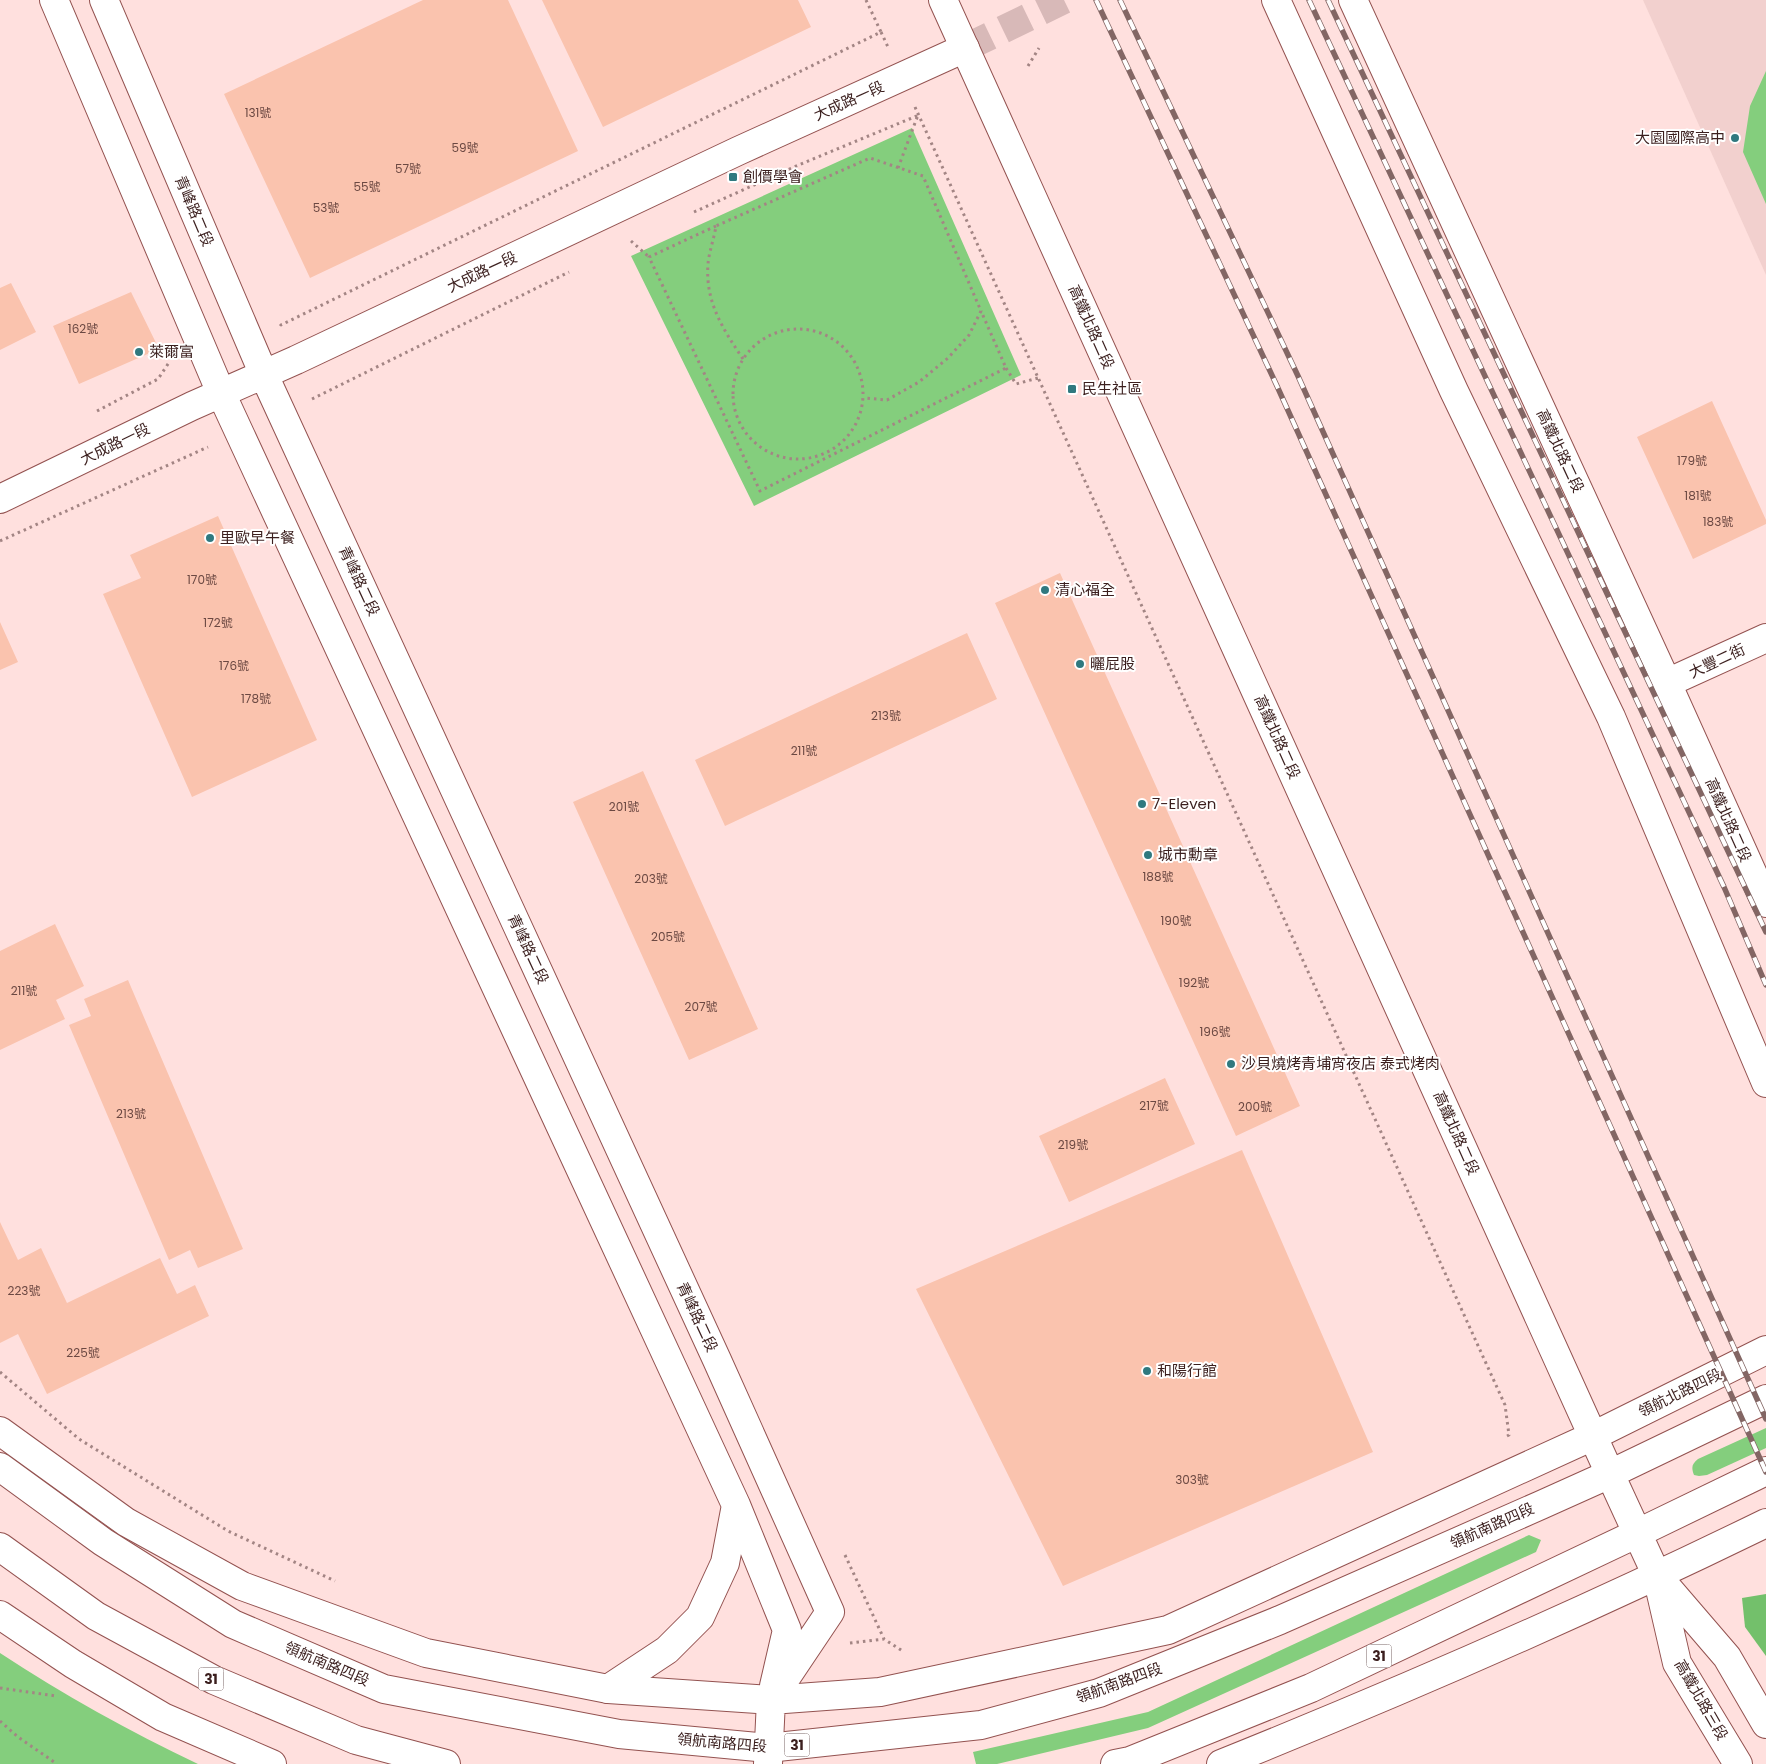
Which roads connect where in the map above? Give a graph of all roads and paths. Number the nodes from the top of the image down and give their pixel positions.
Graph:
1 (54, 0) edge
2 (104, 0) edge
3 (866, 0) edge
4 (943, 0) edge
5 (1276, 0) edge
6 (1352, 0) edge
7 (881, 32) junction
8 (965, 48) junction
9 (1039, 48) dead end
10 (1028, 66) dead end
11 (901, 77) junction
12 (918, 115) junction
13 (898, 168) junction
14 (686, 216) dead end
15 (716, 226) junction
16 (640, 237) dead end
17 (631, 241) junction
18 (622, 245) dead end
19 (649, 257) junction
20 (569, 272) dead end
21 (982, 311) junction
22 (274, 320) dead end
23 (172, 358) dead end
24 (743, 359) junction
25 (1006, 368) junction
26 (264, 375) junction
27 (1038, 378) junction
28 (221, 393) junction
29 (864, 398) junction
30 (311, 405) dead end
31 (97, 411) dead end
32 (210, 446) dead end
33 (0, 500) edge
34 (0, 541) edge
35 (1766, 638) edge
36 (1667, 683) junction
37 (1766, 903) edge
38 (1766, 1083) edge
39 (1766, 1350) edge
40 (0, 1372) edge
41 (1766, 1399) edge
42 (0, 1431) edge
43 (1593, 1436) junction
44 (1500, 1439) dead end
45 (0, 1467) edge
46 (1766, 1471) edge
47 (1610, 1474) junction
48 (736, 1505) junction
49 (1766, 1523) edge
50 (1638, 1533) junction
51 (0, 1547) edge
52 (842, 1549) dead end
53 (1657, 1576) junction
54 (342, 1584) dead end
55 (0, 1615) edge
56 (906, 1654) dead end
57 (0, 1688) edge
58 (608, 1689) junction
59 (65, 1697) dead end
60 (771, 1700) junction
61 (0, 1721) edge
62 (1766, 1724) edge
63 (768, 1756) edge
64 (57, 1764) edge
65 (272, 1764) edge
66 (446, 1764) edge
67 (1115, 1764) edge
68 (1221, 1764) edge
69 (1738, 1764) edge

1 - 28 street
2 - 26 street, 青峰路二段
3 - 7 path
4 - 8 street, 高鐵北路二段
5 - 38 street
6 - 36 street, 高鐵北路二段
7 - 11 path
7 - 22 path
8 - 11 street, 大成路一段
8 - 43 street, 高鐵北路二段
9 - 10 path
11 - 12 path
11 - 26 street, 大成路一段
12 - 13 path
12 - 14 path
12 - 27 path
13 - 15 path
13 - 21 path
15 - 19 path
15 - 24 path
16 - 17 path
17 - 18 path
17 - 19 path
19 - 25 path
20 - 30 path
21 - 25 path
21 - 29 path
23 - 31 path
24 - 29 path
24 - 29 path
25 - 27 path
26 - 28 street, 大成路一段
26 - 60 street, 青峰路二段
27 - 44 path
28 - 33 street, 大成路一段
28 - 48 street
32 - 34 path
35 - 36 street, 大豐二街
36 - 37 street, 高鐵北路二段
39 - 43 street, 領航北路四段
40 - 54 path
41 - 47 street, 31
42 - 58 street
43 - 47 street, 高鐵北路二段
43 - 60 street
45 - 63 street, 領航南路四段 / 31
46 - 50 street, 31
47 - 50 street, 高鐵北路三段
47 - 63 street, 領航南路四段 / 31
48 - 58 street
48 - 60 street
49 - 53 street
50 - 53 street, 高鐵北路三段
50 - 67 street, 31
51 - 66 street, 31
52 - 56 path
53 - 62 street, 高鐵北路三段
53 - 68 street
53 - 69 street, 高鐵北路三段
55 - 65 street
57 - 59 path
58 - 60 street
60 - 63 street
61 - 64 path

